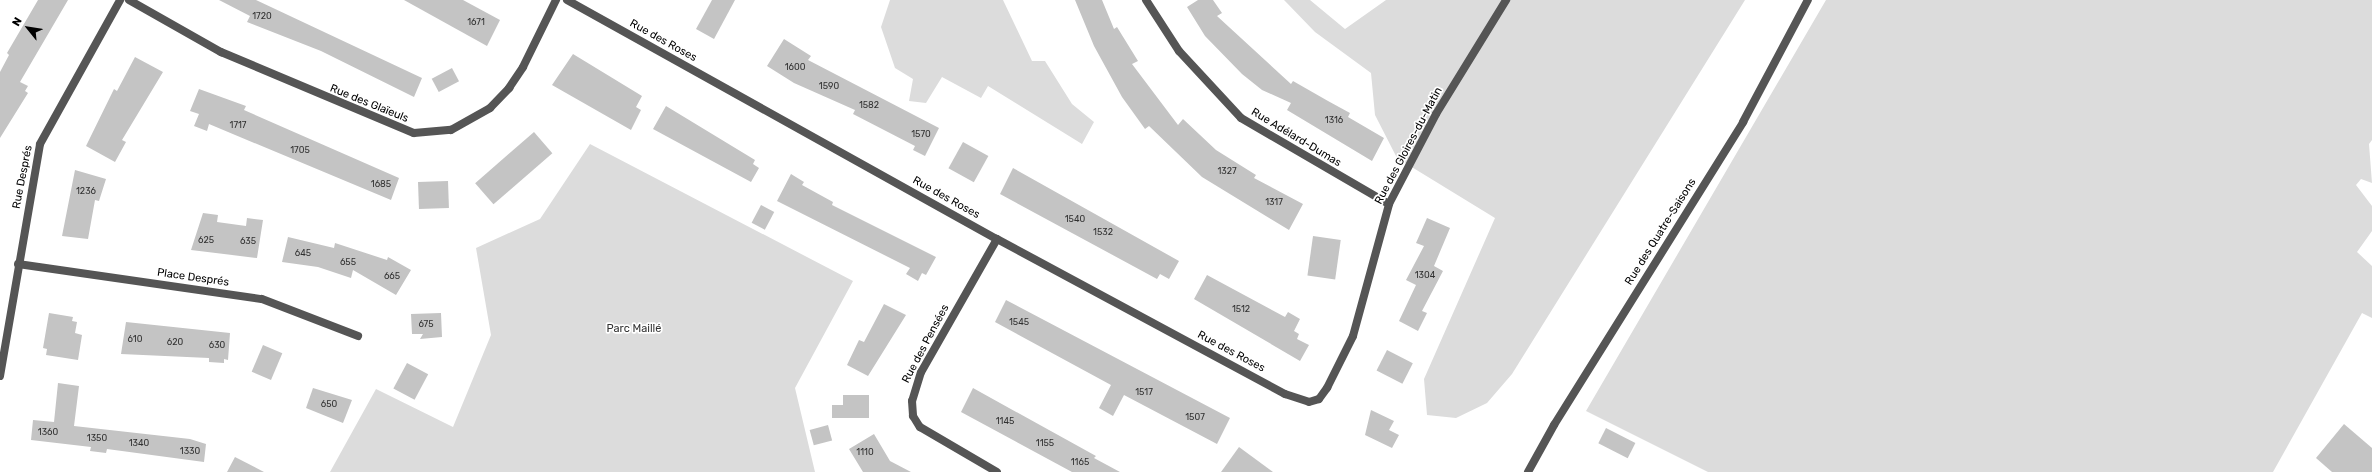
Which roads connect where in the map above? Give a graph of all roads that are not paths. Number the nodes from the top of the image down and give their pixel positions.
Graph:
1 (120, 0) edge
2 (129, 0) edge
3 (556, 0) edge
4 (567, 0) edge
5 (1146, 0) edge
6 (1506, 0) edge
7 (1808, 0) edge
8 (1388, 204) junction
9 (997, 239) junction
10 (18, 264) junction
11 (358, 336) dead end
12 (0, 376) edge
13 (1319, 399) joint
14 (997, 472) edge
15 (1528, 472) edge

1 - 10 street, Rue Després
2 - 3 street, Rue des Glaïeuls
4 - 9 street, Rue des Roses
5 - 8 street, Rue Adélard-Dumas
6 - 8 street, Rue des Gloires-du-Matin
7 - 15 street, Rue des Quatre-Saisons
8 - 13 street, Rue des Gloires-du-Matin
9 - 13 street, Rue des Roses
9 - 14 street, Rue des Pensées
10 - 11 street, Place Després
10 - 12 street, Rue Després

